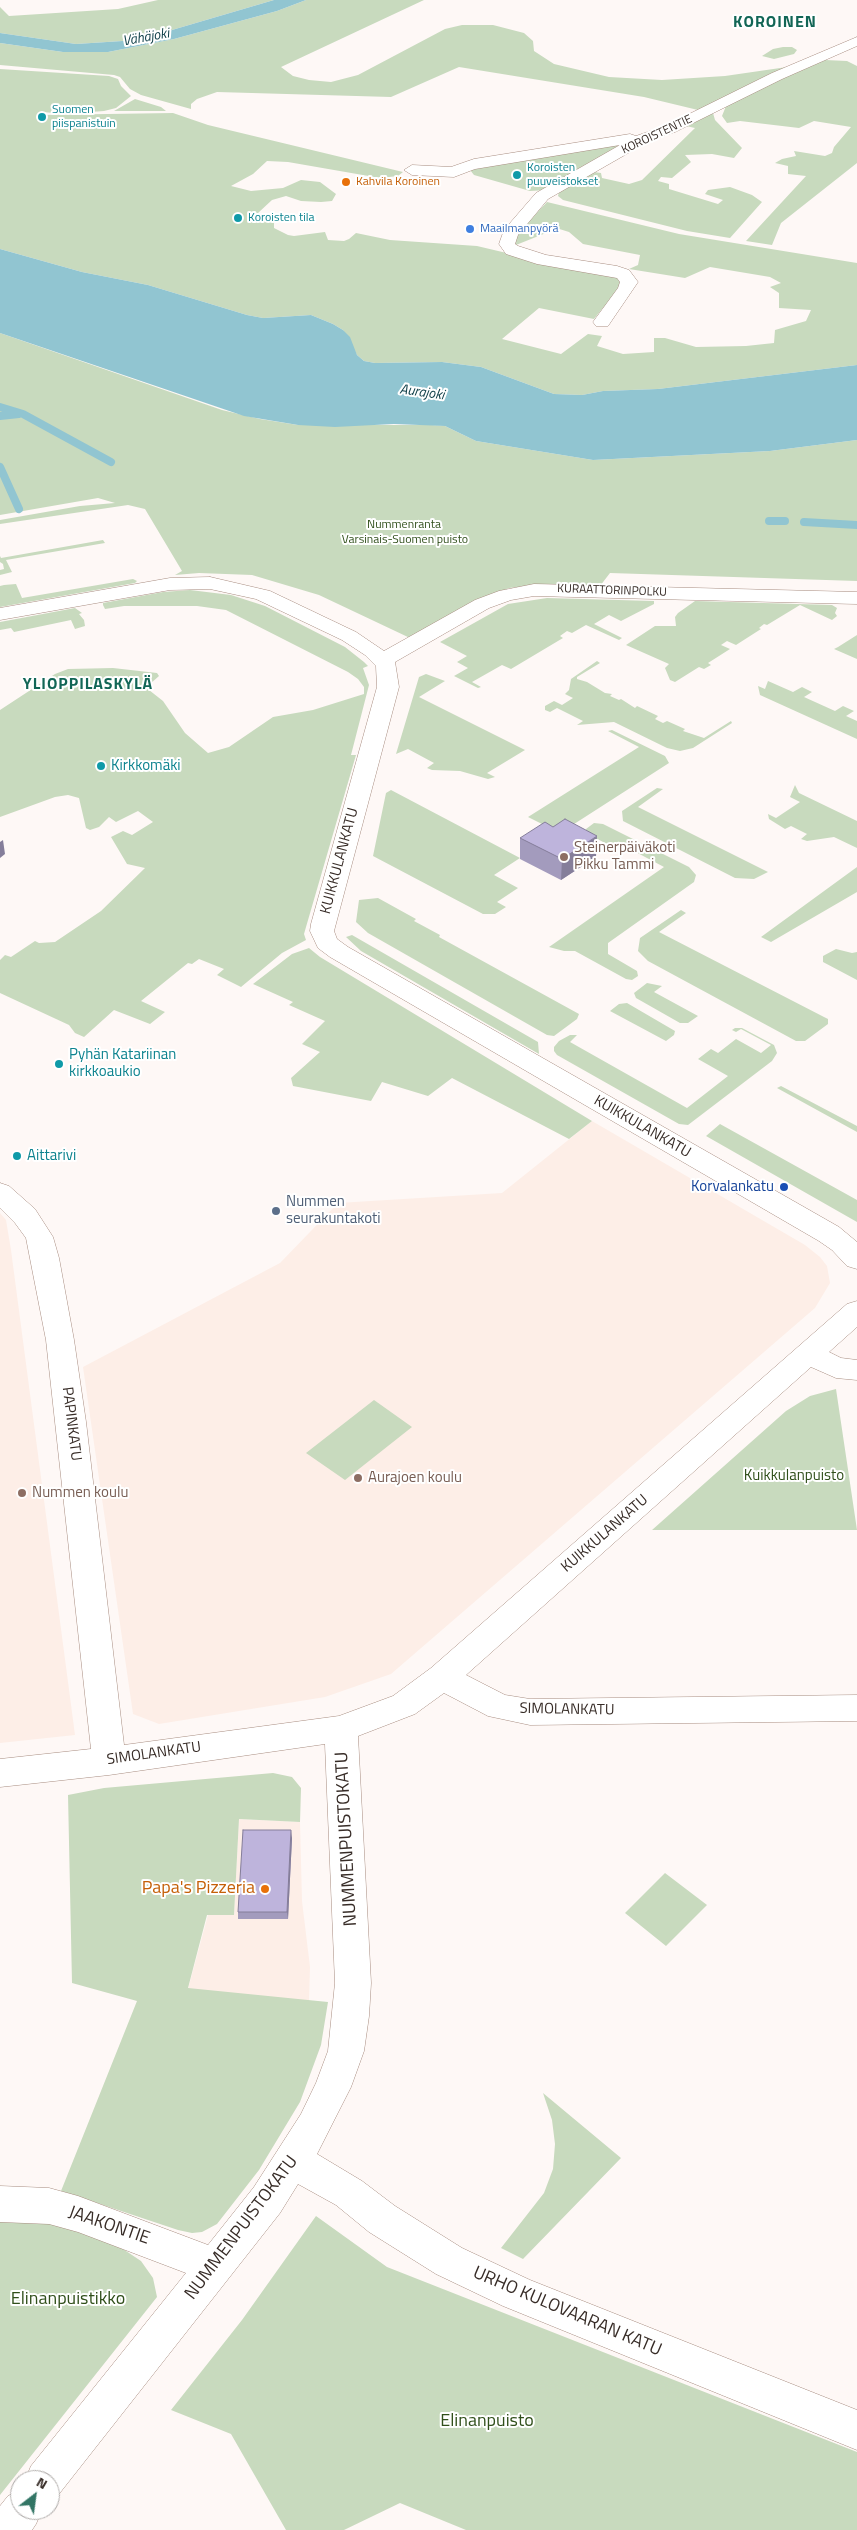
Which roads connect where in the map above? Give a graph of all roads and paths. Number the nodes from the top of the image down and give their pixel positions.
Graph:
1 (857, 41) edge
2 (646, 137) junction
3 (412, 170) dead end
4 (602, 322) dead end
5 (857, 598) edge
6 (0, 614) edge
7 (383, 660) junction
8 (0, 1192) edge
9 (857, 1259) edge
10 (857, 1312) edge
11 (810, 1354) junction
12 (857, 1370) edge
13 (442, 1677) junction
14 (857, 1708) edge
15 (341, 1730) junction
16 (109, 1761) junction
17 (0, 1773) edge
18 (294, 2161) junction
19 (0, 2204) edge
20 (213, 2270) junction
21 (857, 2430) edge
22 (54, 2470) edge
23 (14, 2520) edge
24 (6, 2530) edge

1 - 2 street, KOROISTENTIE
2 - 3 street
2 - 4 street, KOROISTENTIE
5 - 7 street, KURAATTORINPOLKU
6 - 7 street
7 - 9 street, KUIKKULANKATU
8 - 16 street, PAPINKATU
10 - 11 street, KUIKKULANKATU
11 - 12 street
11 - 13 street, KUIKKULANKATU
13 - 14 street, SIMOLANKATU
13 - 15 street, SIMOLANKATU
15 - 16 street, SIMOLANKATU
15 - 18 street, NUMMENPUISTOKATU
16 - 17 street, SIMOLANKATU
18 - 20 street, NUMMENPUISTOKATU
18 - 21 street, URHO KULOVAARAN KATU
19 - 20 street, JAAKONTIE
20 - 22 street, NUMMENPUISTOKATU
23 - 24 street

